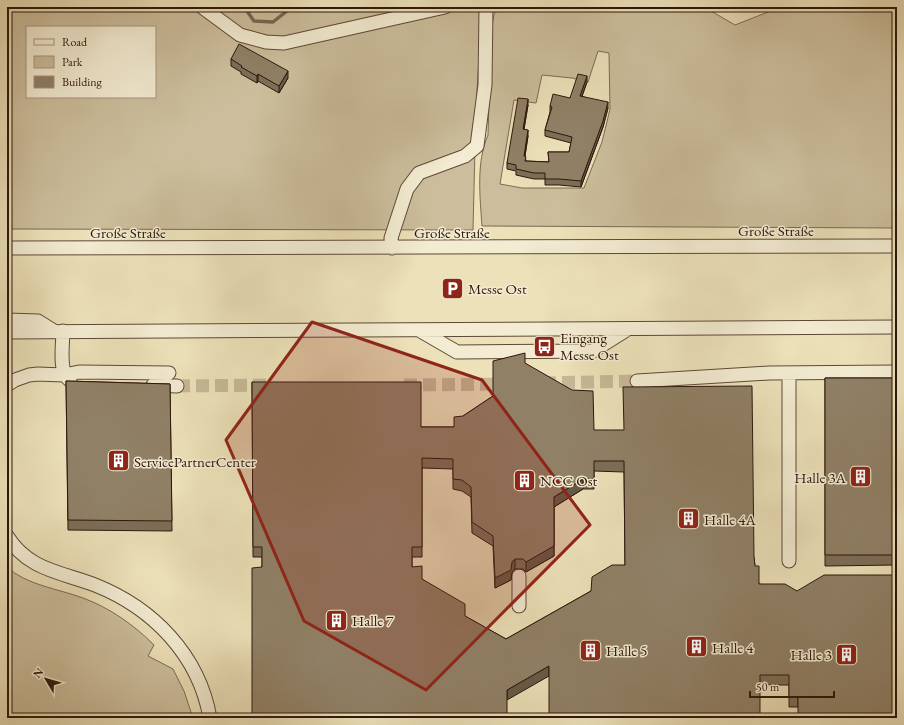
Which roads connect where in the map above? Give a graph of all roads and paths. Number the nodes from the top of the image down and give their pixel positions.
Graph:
1 (202, 7) edge
2 (445, 7) edge
3 (486, 7) edge
4 (897, 246) edge
5 (7, 248) edge
6 (392, 248) junction
7 (7, 320) edge
8 (897, 327) edge
9 (628, 329) junction
10 (418, 330) junction
11 (59, 331) junction
12 (7, 332) edge
13 (169, 372) dead end
14 (897, 372) edge
15 (789, 373) junction
16 (64, 375) junction
17 (637, 381) tunnel mouth
18 (7, 385) edge
19 (177, 386) tunnel mouth
20 (7, 536) edge
21 (789, 561) dead end
22 (519, 576) dead end
23 (519, 606) dead end
24 (210, 718) edge

1 - 2 lane
3 - 6 lane
4 - 6 lane, Große Straße
5 - 6 lane, Große Straße
7 - 11 lane
8 - 9 lane
9 - 10 lane
9 - 10 lane
10 - 11 lane
11 - 12 lane
11 - 16 lane
13 - 16 lane
14 - 15 lane
15 - 17 lane
15 - 21 lane
16 - 18 lane
16 - 19 lane
20 - 24 lane
22 - 23 lane

